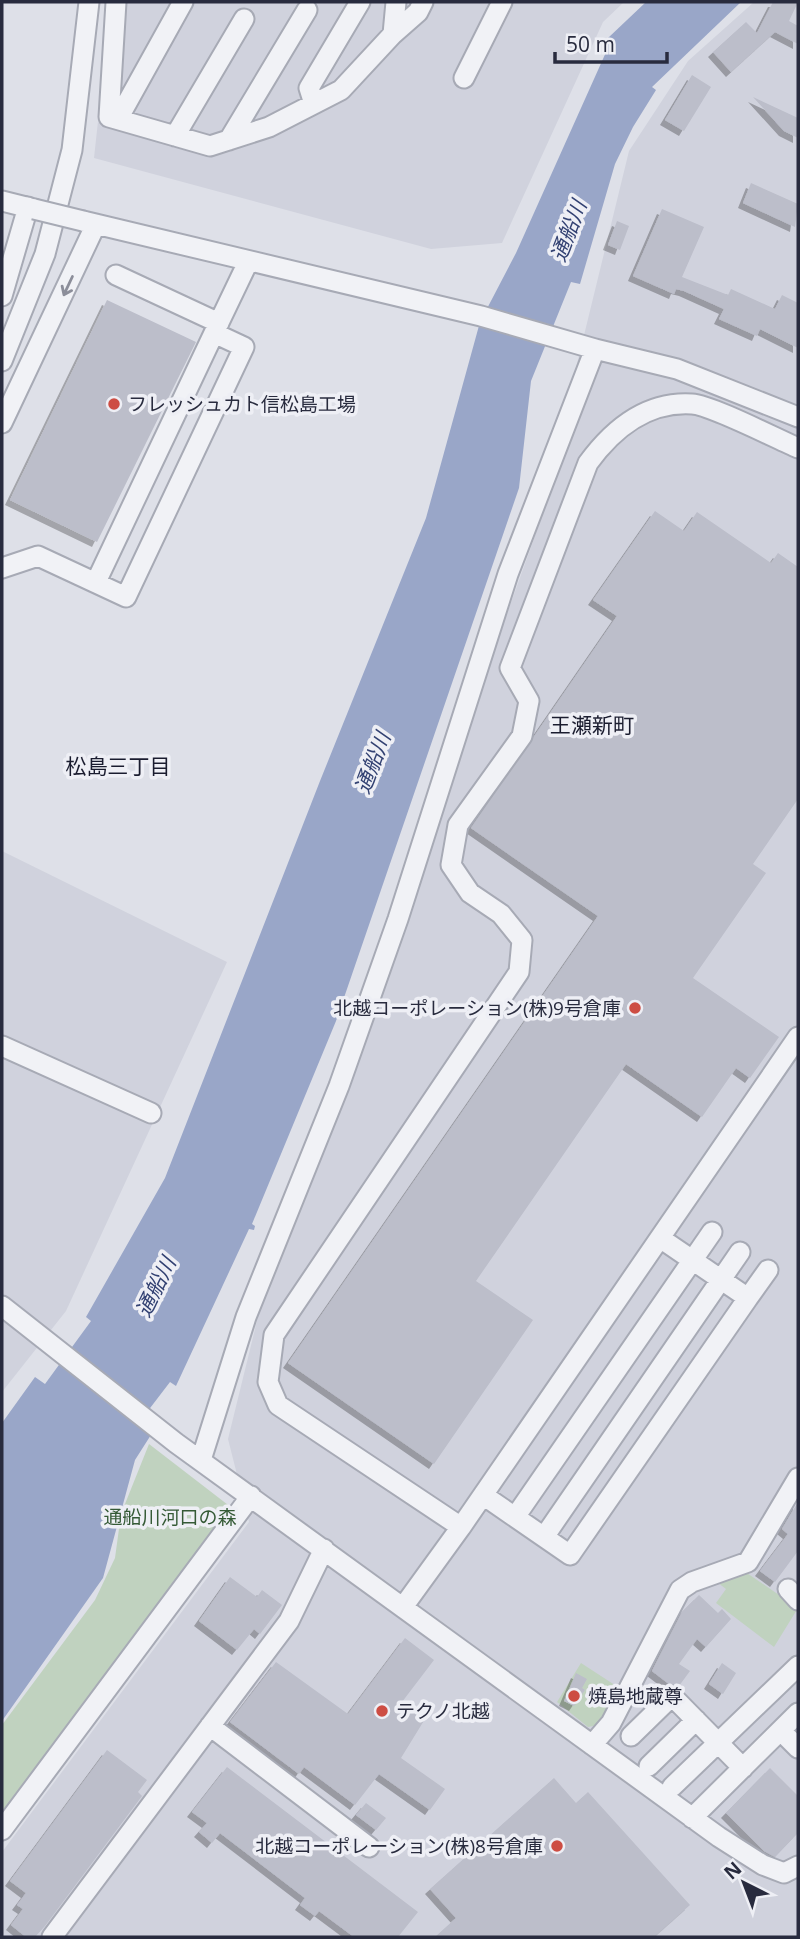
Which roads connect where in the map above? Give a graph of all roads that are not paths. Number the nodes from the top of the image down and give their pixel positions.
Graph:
1 (89, 2) edge
2 (116, 2) edge
3 (183, 2) edge
4 (360, 2) edge
5 (396, 2) edge
6 (423, 2) edge
7 (502, 2) edge
8 (307, 9) dead end
9 (244, 19) dead end
10 (393, 34) junction
11 (464, 78) dead end
12 (314, 104) junction
13 (118, 119) junction
14 (175, 136) junction
15 (229, 140) junction
16 (2, 201) edge
17 (31, 208) junction
18 (89, 222) junction
19 (248, 262) junction
20 (116, 275) dead end
21 (2, 296) edge
22 (216, 328) junction
23 (595, 349) junction
24 (2, 361) edge
25 (798, 418) edge
26 (2, 424) edge
27 (798, 448) edge
28 (2, 568) edge
29 (96, 582) junction
30 (798, 1037) edge
31 (2, 1046) edge
32 (151, 1113) dead end
33 (712, 1232) dead end
34 (660, 1238) junction
35 (740, 1252) dead end
36 (693, 1261) junction
37 (768, 1270) dead end
38 (721, 1280) junction
39 (748, 1298) junction
40 (2, 1307) edge
41 (201, 1460) junction
42 (798, 1478) edge
43 (483, 1495) junction
44 (251, 1496) junction
45 (515, 1517) junction
46 (461, 1527) junction
47 (544, 1537) junction
48 (324, 1549) junction
49 (403, 1607) junction
50 (798, 1666) edge
51 (798, 1713) edge
52 (695, 1720) junction
53 (210, 1726) junction
54 (781, 1731) junction
55 (631, 1735) dead end
56 (718, 1743) junction
57 (592, 1745) junction
58 (798, 1748) edge
59 (649, 1766) dead end
60 (743, 1768) junction
61 (672, 1787) dead end
62 (692, 1818) junction
63 (2, 1830) edge
64 (369, 1847) dead end
65 (798, 1866) edge
66 (52, 1937) edge

1 - 24 street
2 - 13 street
3 - 13 street
4 - 12 street
5 - 10 street
6 - 10 street
7 - 11 street
8 - 15 street
9 - 14 street
10 - 12 street
12 - 15 street
13 - 14 street
14 - 15 street
16 - 17 street
17 - 18 street, bridge
17 - 21 street
18 - 19 street
18 -> 26 street
19 - 22 street
19 - 23 street
20 - 22 street
22 - 29 street
22 - 29 street
23 - 25 street
23 - 41 street
27 - 46 street
28 - 29 street
30 - 34 street
31 - 32 street
33 - 36 street
34 - 36 street
34 - 43 street
35 - 38 street
36 - 38 street
36 - 45 street
37 - 39 street
38 - 39 street
38 - 47 street
39 - 47 street
40 - 41 street
41 - 44 street
42 - 57 street
43 - 45 street
43 - 46 street
44 - 48 street
44 - 63 street
45 - 47 street
46 - 49 street
48 - 49 street
48 - 53 street
49 - 57 street
50 - 56 street
51 - 54 street
52 - 55 street
52 - 56 street
52 - 59 street
53 - 64 street
53 - 66 street
54 - 58 street
54 - 60 street
56 - 60 street
56 - 61 street
57 - 62 street
60 - 62 street
62 - 65 street

